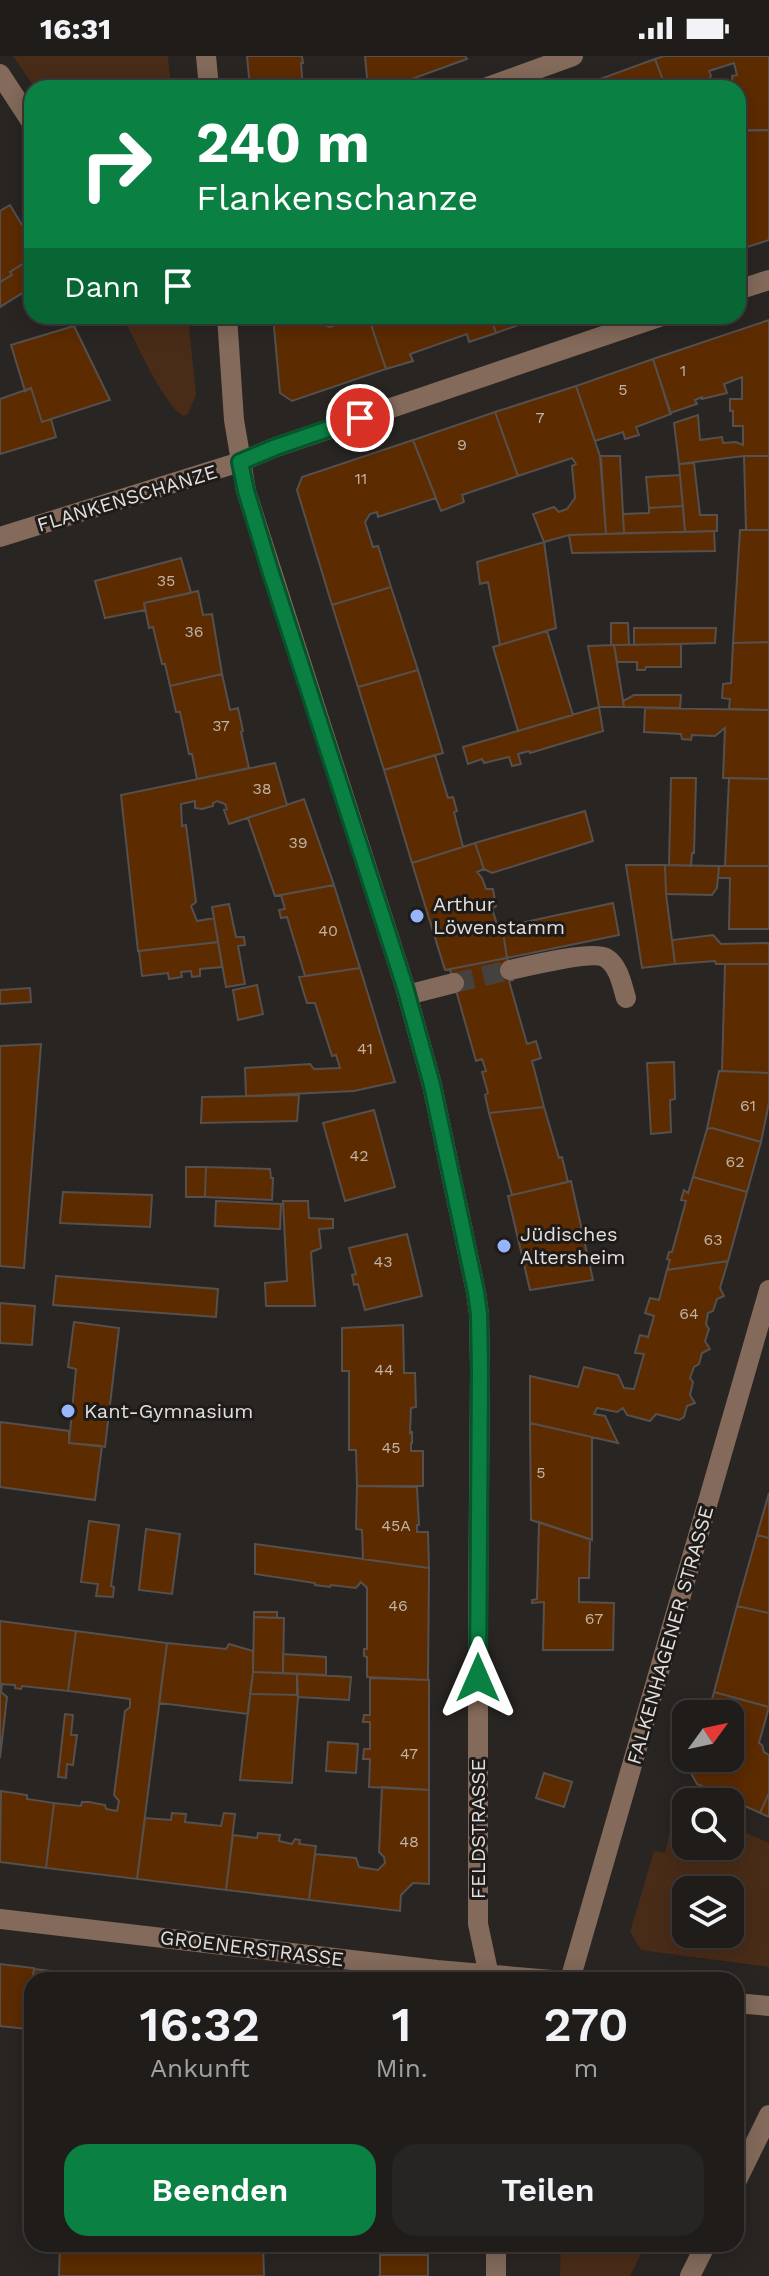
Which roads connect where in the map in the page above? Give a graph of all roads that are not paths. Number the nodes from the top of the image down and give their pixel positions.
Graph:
1 (206, 56) edge
2 (573, 56) edge
3 (0, 74) edge
4 (208, 80) edge
5 (507, 80) edge
6 (24, 111) edge
7 (769, 280) edge
8 (746, 287) edge
9 (228, 324) edge
10 (638, 324) edge
11 (240, 462) junction
12 (0, 537) edge
13 (510, 970) tunnel mouth
14 (454, 983) tunnel mouth
15 (407, 995) junction
16 (626, 998) dead end
17 (769, 1290) edge
18 (0, 1919) edge
19 (440, 1972) edge
20 (489, 1972) edge
21 (572, 1972) edge
22 (744, 2004) edge
23 (769, 2006) edge
24 (769, 2115) edge
25 (744, 2166) edge
26 (496, 2252) edge
27 (702, 2252) edge
28 (496, 2276) edge
29 (690, 2276) edge

1 - 4 street
2 - 5 street
3 - 6 street
7 - 8 street
9 - 11 street, FELDSTRASSE
10 - 11 street, FLANKENSCHANZE
11 - 12 street, FLANKENSCHANZE
11 - 15 street, FELDSTRASSE
13 - 16 street
14 - 15 street
15 - 20 street, FELDSTRASSE
17 - 21 street, FALKENHAGENER STRASSE
18 - 19 street, GROENERSTRASSE
22 - 23 street
24 - 25 street
26 - 28 street
27 - 29 street

